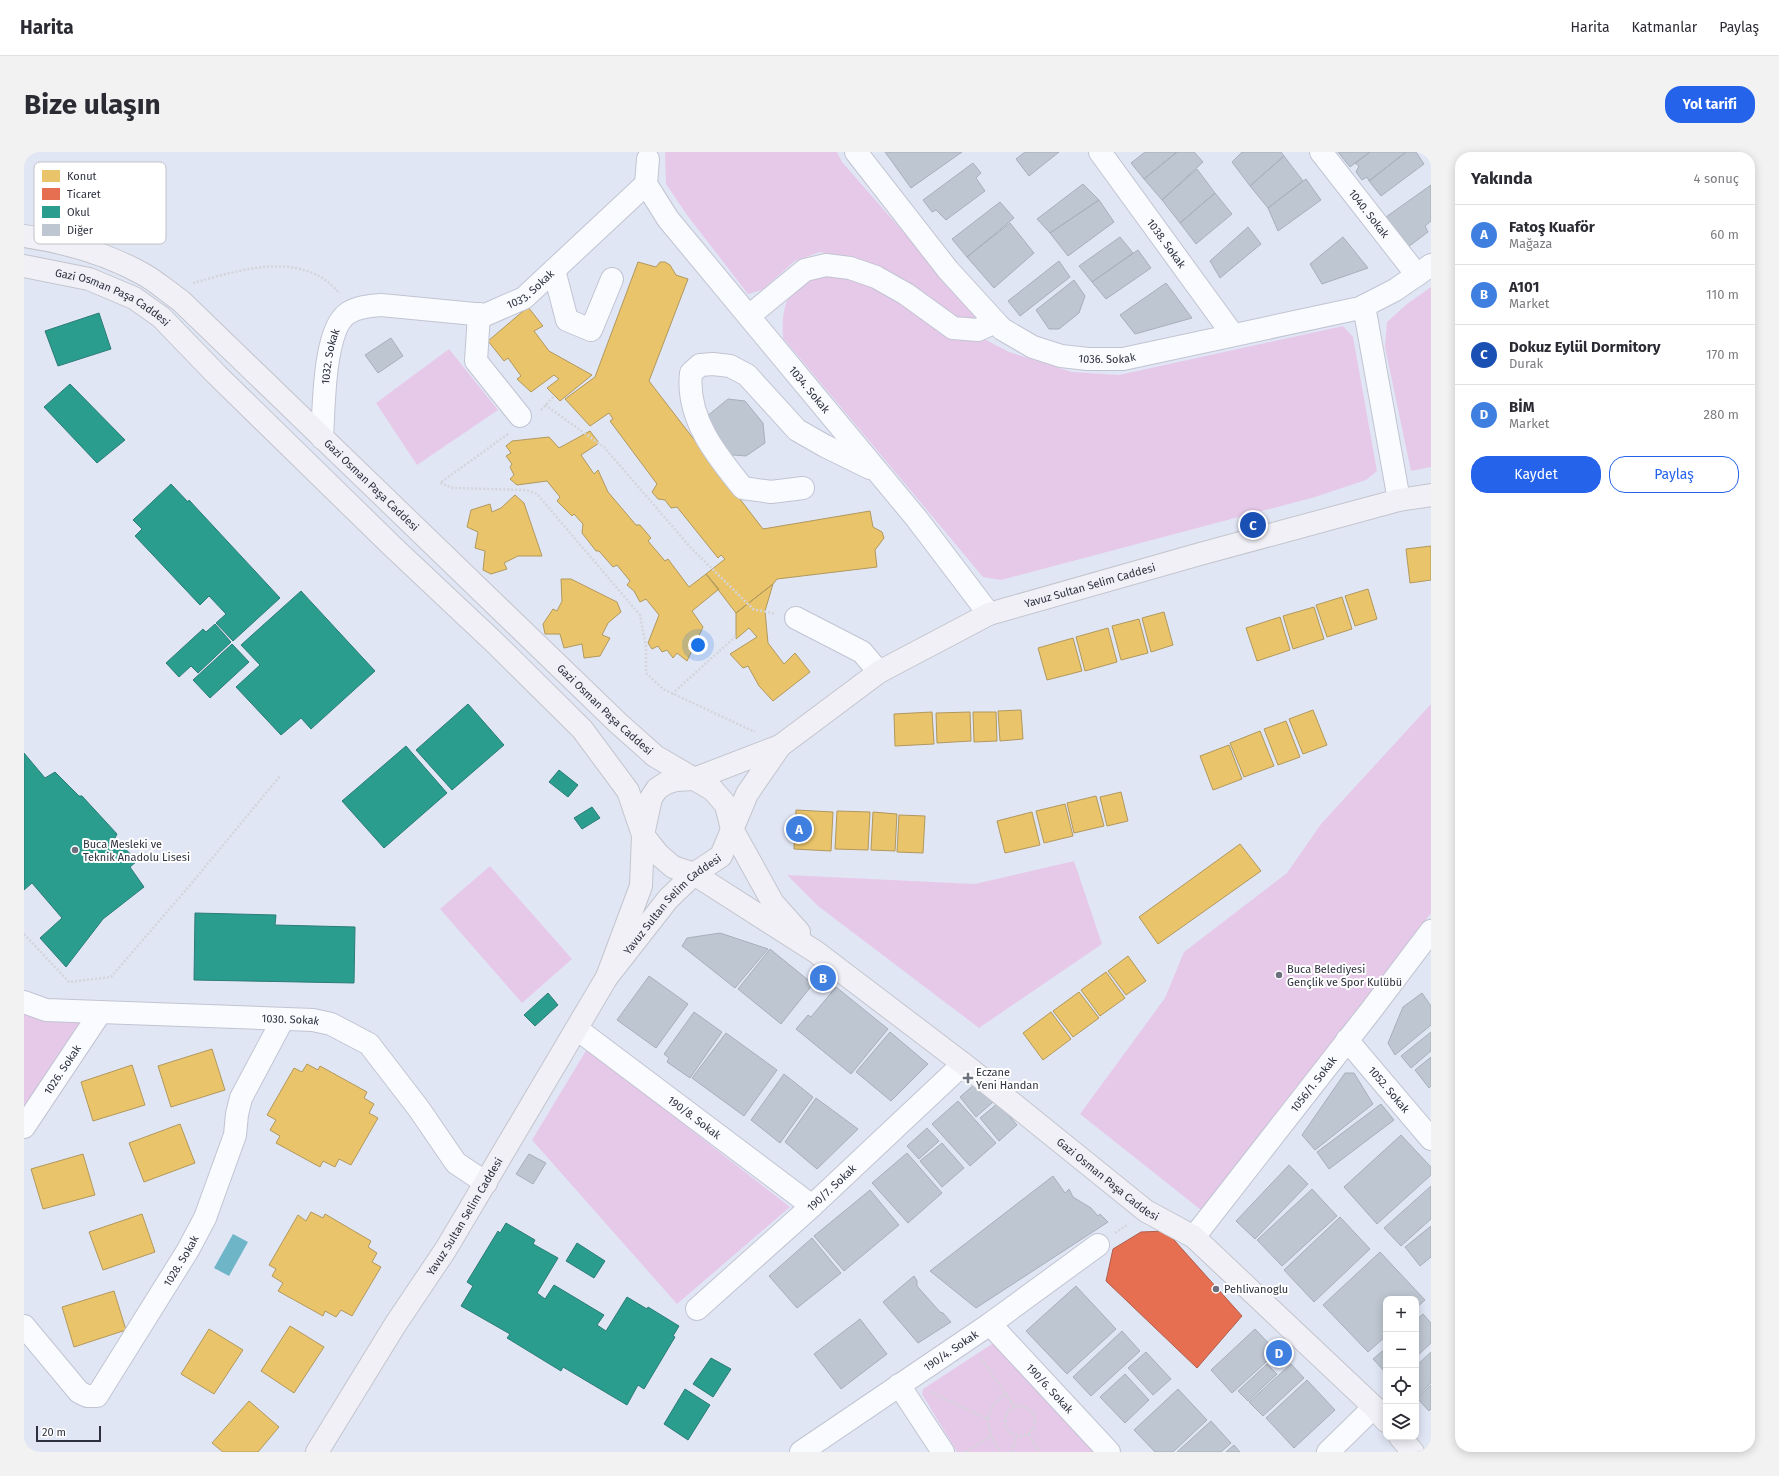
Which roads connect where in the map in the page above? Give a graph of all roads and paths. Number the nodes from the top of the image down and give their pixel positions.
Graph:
1 (856, 152) edge
2 (1100, 152) edge
3 (1321, 152) edge
4 (648, 154) edge
5 (646, 184) junction
6 (24, 236) edge
7 (34, 238) edge
8 (62, 244) edge
9 (24, 266) edge
10 (554, 270) junction
11 (1424, 270) edge
12 (612, 279) dead end
13 (170, 294) junction
14 (381, 306) joint
15 (1364, 306) junction
16 (359, 309) junction
17 (479, 314) junction
18 (749, 316) junction
19 (995, 322) junction
20 (1233, 335) junction
21 (554, 396) dead end
22 (545, 405) junction
23 (520, 416) junction
24 (322, 438) junction
25 (876, 471) junction
26 (803, 488) dead end
27 (1431, 495) edge
28 (1399, 500) junction
29 (989, 614) junction
30 (796, 618) joint
31 (736, 636) dead end
32 (879, 672) junction
33 (672, 694) junction
34 (780, 746) junction
35 (280, 776) dead end
36 (694, 778) junction
37 (732, 829) junction
38 (643, 835) junction
39 (694, 874) junction
40 (1431, 930) edge
41 (24, 934) edge
42 (816, 952) junction
43 (607, 977) junction
44 (24, 1002) edge
45 (100, 1013) junction
46 (283, 1019) junction
47 (577, 1030) junction
48 (1347, 1040) junction
49 (963, 1064) junction
50 (24, 1127) edge
51 (1431, 1139) edge
52 (486, 1183) junction
53 (812, 1206) junction
54 (1146, 1211) junction
55 (1194, 1237) junction
56 (1098, 1245) joint
57 (697, 1309) dead end
58 (990, 1324) junction
59 (24, 1326) edge
60 (977, 1354) dead end
61 (900, 1385) junction
62 (923, 1389) dead end
63 (1006, 1394) junction
64 (1015, 1407) junction
65 (1380, 1414) edge
66 (988, 1419) junction
67 (1029, 1434) junction
68 (991, 1436) junction
69 (1017, 1436) junction
70 (1403, 1440) edge
71 (317, 1452) edge
72 (801, 1452) edge
73 (943, 1452) edge
74 (966, 1452) edge
75 (1001, 1452) edge
76 (1012, 1452) edge
77 (1039, 1452) edge
78 (1109, 1452) edge
79 (1328, 1452) edge
80 (1413, 1452) edge

1 - 19 street, 1036. Sokak
2 - 20 street, 1038. Sokak
3 - 11 street, 1040. Sokak
4 - 5 street
5 - 10 street, 1033. Sokak
5 - 18 street, 1034. Sokak
6 - 7 main road, Gazi Osman Paşa Caddesi
8 - 13 main road, Gazi Osman Paşa Caddesi
9 - 38 main road, Gazi Osman Paşa Caddesi
10 - 12 street
10 - 17 street, 1033. Sokak
11 - 15 street, 1036. Sokak
13 - 16 path
13 - 24 main road, Gazi Osman Paşa Caddesi
14 - 16 street, 1032. Sokak
14 - 17 street, 1033. Sokak
15 - 20 street, 1036. Sokak
15 - 28 street
16 - 24 street, 1032. Sokak
17 - 23 street
18 - 19 street
18 - 25 street, 1034. Sokak
19 - 20 street, 1036. Sokak
21 - 22 path
22 - 23 path
22 - 30 path
23 - 33 path
24 - 36 main road, Gazi Osman Paşa Caddesi
25 - 26 street
25 - 29 street, 1034. Sokak
27 - 28 main road, Yavuz Sultan Selim Caddesi
28 - 29 main road, Yavuz Sultan Selim Caddesi
29 - 32 main road, Yavuz Sultan Selim Caddesi
30 - 32 street
31 - 33 path
32 - 34 main road, Yavuz Sultan Selim Caddesi
33 - 34 path
34 - 36 main road
34 - 37 main road, Yavuz Sultan Selim Caddesi
35 - 41 path
36 - 37 main road
36 - 38 main road
37 - 39 main road, Yavuz Sultan Selim Caddesi
37 - 42 main road
38 - 39 main road
38 - 43 main road, Yavuz Sultan Selim Caddesi
39 - 42 main road
39 - 43 main road, Yavuz Sultan Selim Caddesi
40 - 48 street, 1056/1. Sokak
42 - 49 main road, Gazi Osman Paşa Caddesi
43 - 47 main road, Yavuz Sultan Selim Caddesi
44 - 45 street, 1030. Sokak
45 - 46 street, 1030. Sokak
45 - 50 street, 1026. Sokak
46 - 52 street, 1030. Sokak
46 - 59 street, 1028. Sokak
47 - 52 main road, Yavuz Sultan Selim Caddesi
47 - 53 street, 190/8. Sokak
48 - 51 street, 1052. Sokak
48 - 55 street, 1056/1. Sokak
49 - 53 street, 190/7. Sokak
49 - 54 main road, Gazi Osman Paşa Caddesi
52 - 71 main road, Yavuz Sultan Selim Caddesi
53 - 57 street, 190/7. Sokak
54 - 55 main road, Gazi Osman Paşa Caddesi
54 - 56 path
55 - 65 main road, Gazi Osman Paşa Caddesi
56 - 58 street, 190/4. Sokak
58 - 61 street, 190/4. Sokak
58 - 78 street, 190/6. Sokak
60 - 63 path
61 - 72 street, 190/4. Sokak
61 - 73 street
62 - 66 path
63 - 64 path
63 - 66 path
64 - 67 path
64 - 69 path
65 - 79 street
66 - 68 path
67 - 69 path
67 - 77 path
68 - 74 path
68 - 75 path
69 - 76 path
70 - 80 main road

